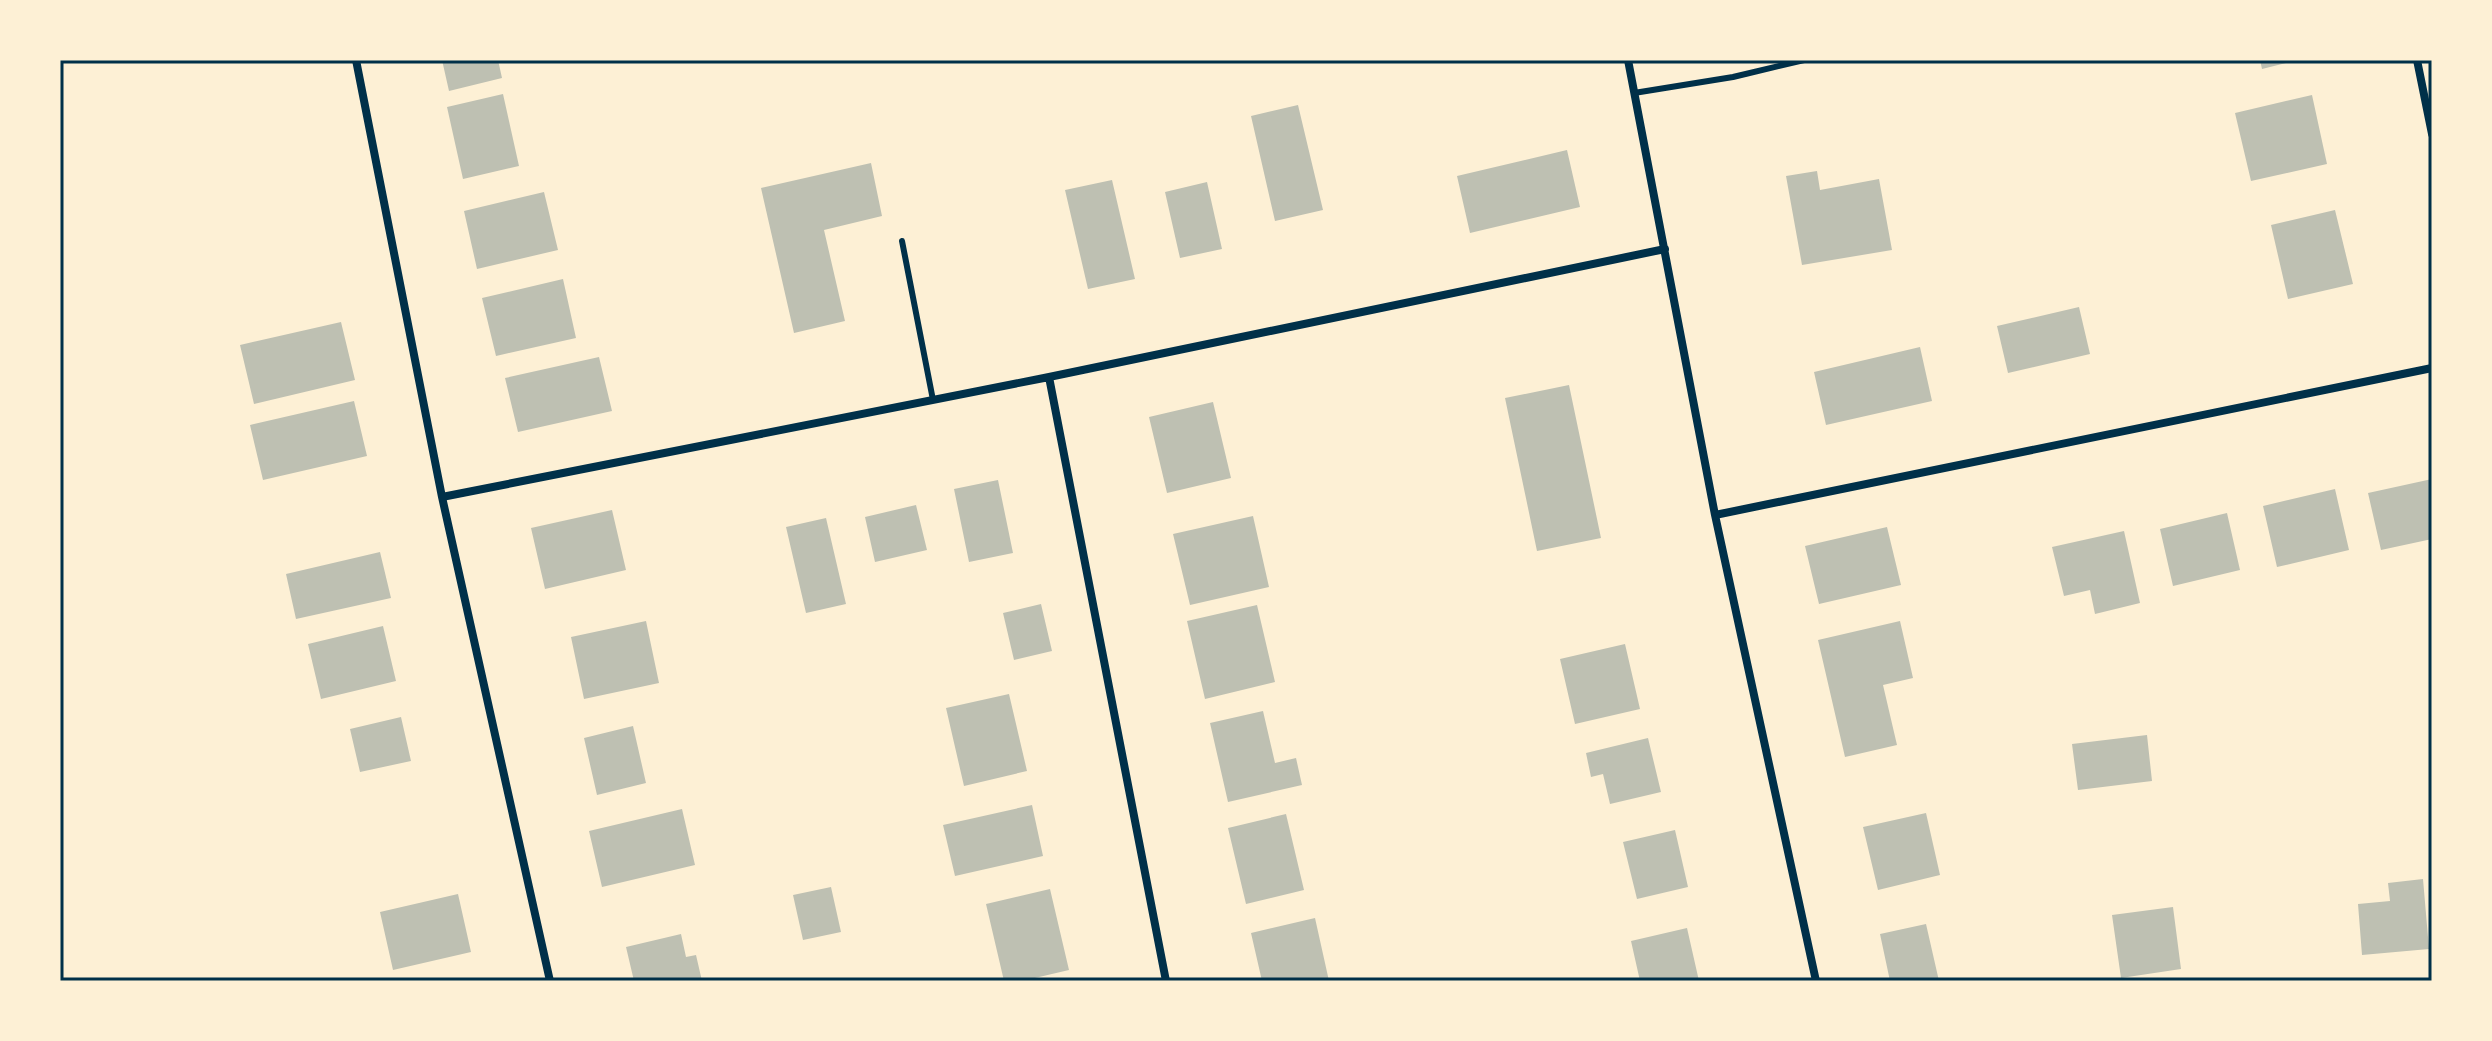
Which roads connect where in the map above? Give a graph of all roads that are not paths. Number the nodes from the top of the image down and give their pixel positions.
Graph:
1 (356, 60) edge
2 (1628, 60) edge
3 (1804, 60) edge
4 (2417, 60) edge
5 (1634, 93) junction
6 (2432, 134) edge
7 (902, 241) dead end
8 (1665, 249) junction
9 (2432, 368) edge
10 (1049, 377) junction
11 (933, 400) junction
12 (442, 497) junction
13 (1715, 515) junction
14 (550, 981) edge
15 (1166, 981) edge
16 (1816, 981) edge

1 - 12 street
2 - 5 street
3 - 5 lane
4 - 6 street
5 - 8 street
7 - 11 lane
8 - 10 street
8 - 13 street
9 - 13 street
10 - 11 street
10 - 15 street
11 - 12 street
12 - 14 street
13 - 16 street

